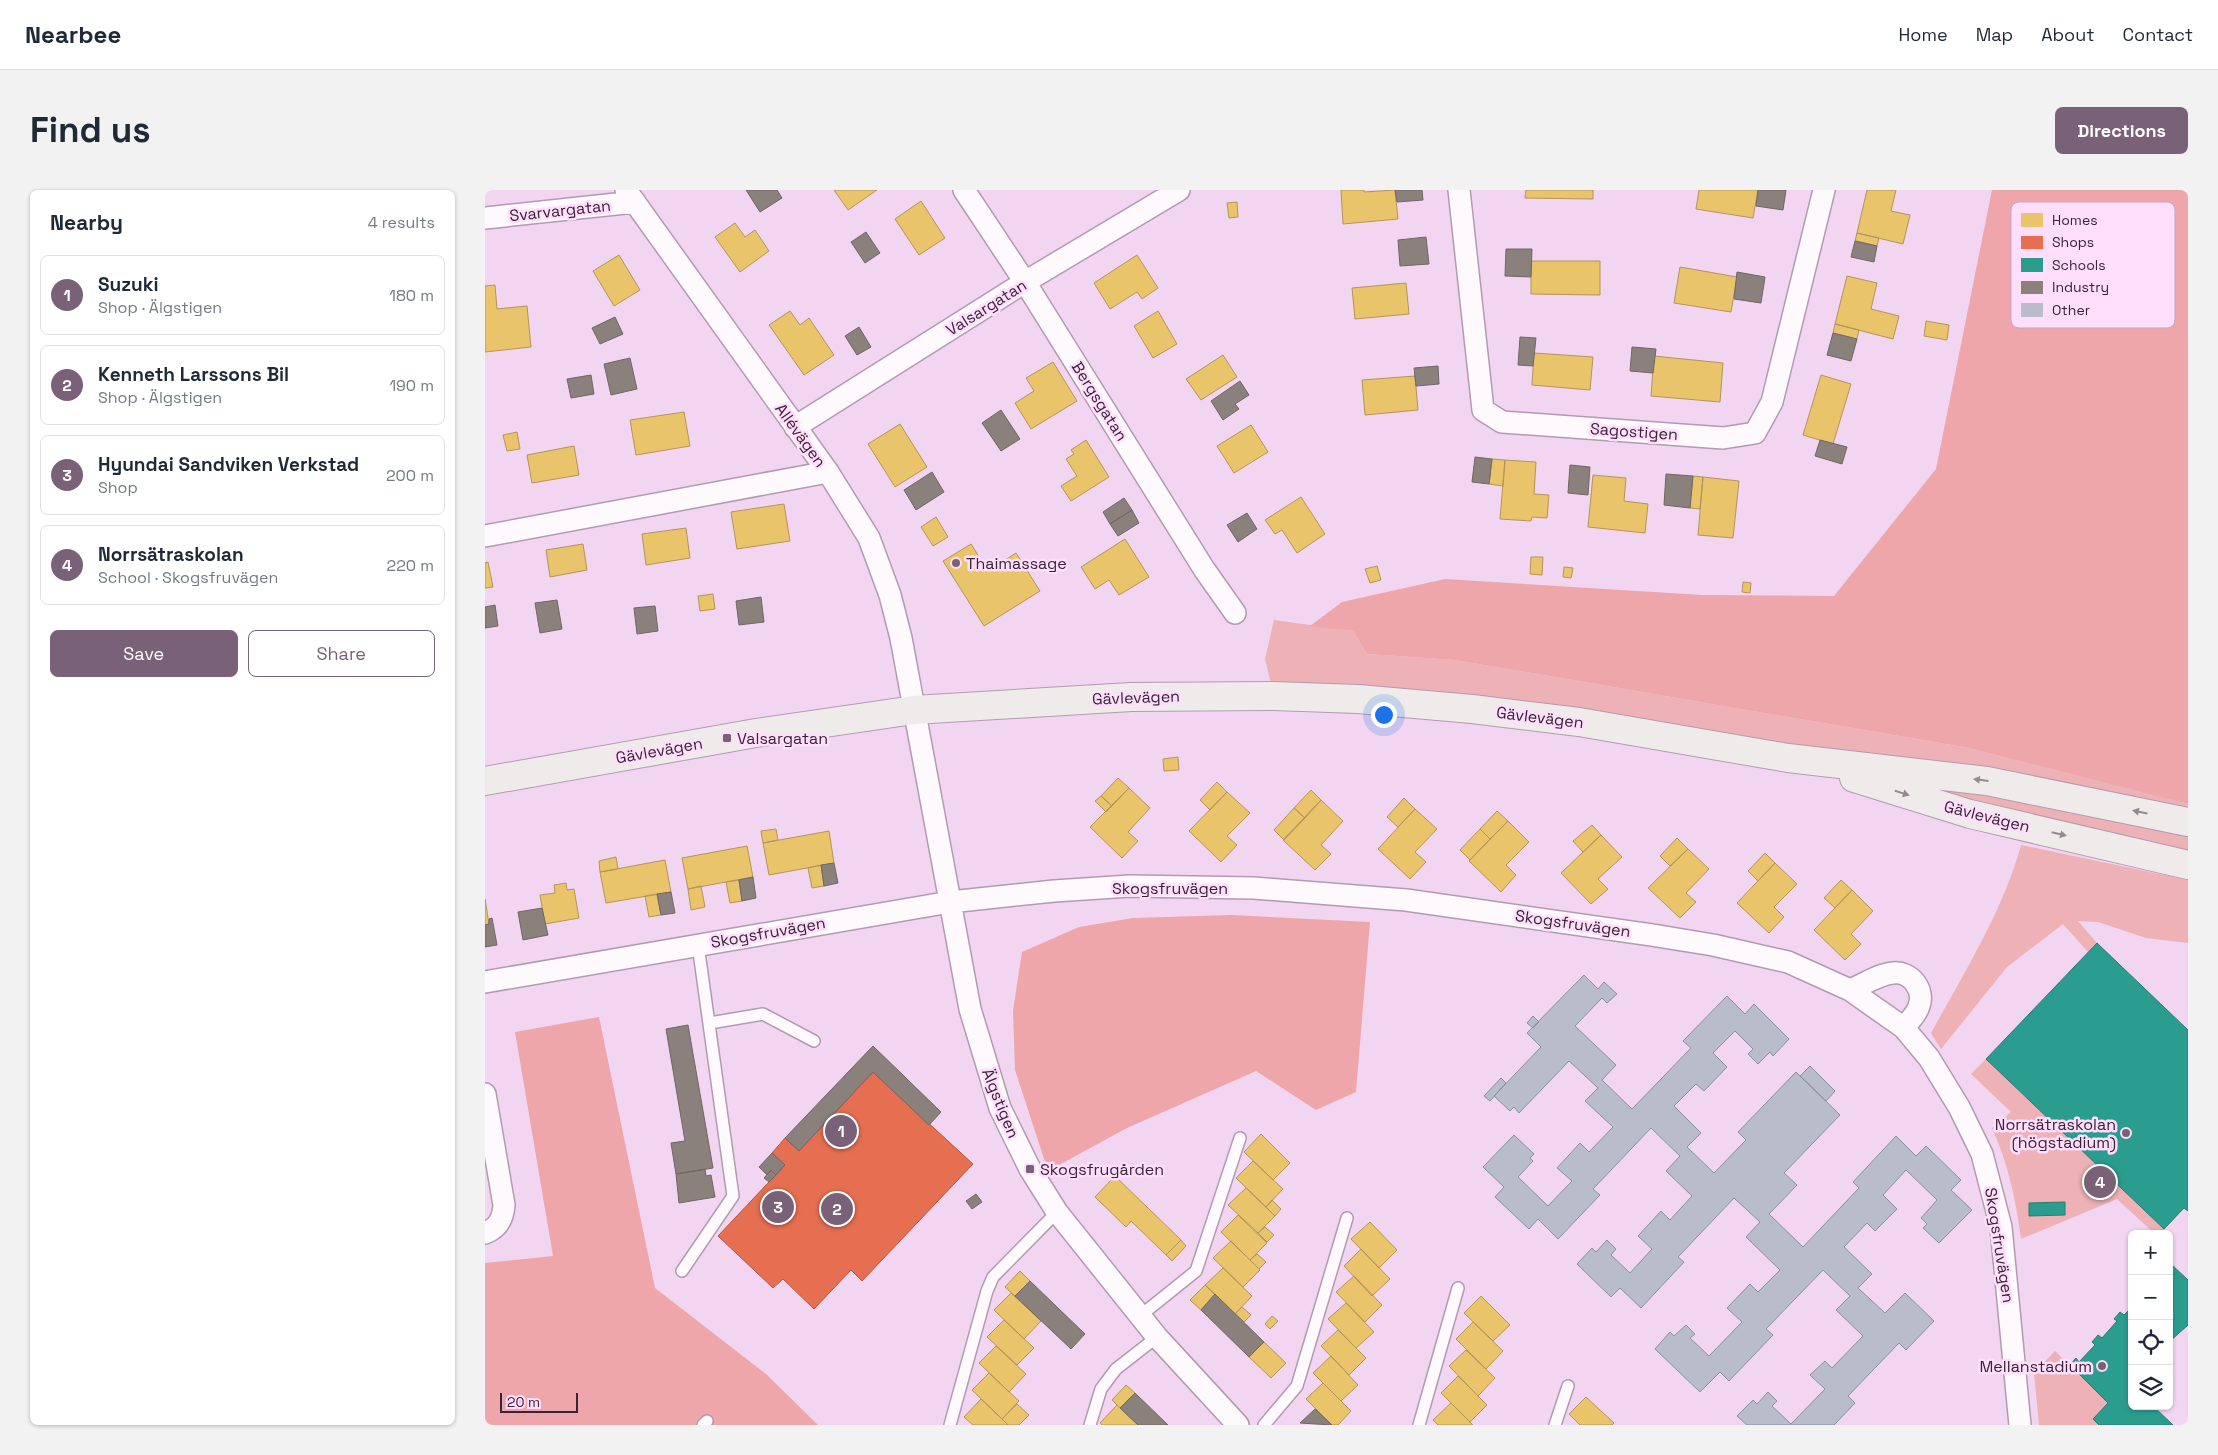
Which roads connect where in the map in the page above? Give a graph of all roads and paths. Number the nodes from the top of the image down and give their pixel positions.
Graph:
1 (964, 190) edge
2 (1179, 190) edge
3 (1459, 190) edge
4 (1824, 190) edge
5 (631, 196) edge
6 (485, 218) edge
7 (1025, 282) junction
8 (795, 427) junction
9 (828, 472) junction
10 (485, 536) edge
11 (1235, 613) dead end
12 (914, 710) junction
13 (1788, 758) junction
14 (485, 781) edge
15 (2188, 822) edge
16 (2188, 865) edge
17 (950, 902) junction
18 (698, 945) junction
19 (485, 982) edge
20 (1850, 990) junction
21 (710, 1023) junction
22 (1904, 1028) junction
23 (814, 1041) dead end
24 (485, 1094) edge
25 (1240, 1138) dead end
26 (1057, 1212) junction
27 (1347, 1218) dead end
28 (485, 1233) edge
29 (682, 1272) dead end
30 (1458, 1288) dead end
31 (1140, 1316) junction
32 (1157, 1337) junction
33 (1568, 1386) dead end
34 (950, 1425) edge
35 (1090, 1425) edge
36 (1238, 1425) edge
37 (1264, 1425) edge
38 (1419, 1425) edge
39 (1555, 1425) edge
40 (2020, 1425) edge

1 - 7 street, Bergsgatan
2 - 7 street, Valsargatan
3 - 4 street, Sagostigen
5 - 6 street, Svarvargatan
5 - 8 street, Allévägen
7 - 8 street, Valsargatan
7 - 11 street, Bergsgatan
8 - 9 street, Allévägen
9 - 10 street
9 - 12 street, Allévägen
12 - 13 main road, Gävlevägen
12 - 14 main road, Gävlevägen
12 - 17 street, Älgstigen
15 -> 13 main road, Gävlevägen
13 -> 16 main road, Gävlevägen
17 - 18 street, Skogsfruvägen
17 - 20 street, Skogsfruvägen
17 - 26 street, Älgstigen
18 - 19 street, Skogsfruvägen
18 - 21 lane
20 - 22 street, Skogsfruvägen
20 - 22 street
21 - 23 lane
21 - 29 lane
22 - 40 street, Skogsfruvägen
24 - 28 street
25 - 31 lane
26 - 31 street, Älgstigen
26 - 34 lane
27 - 37 lane
30 - 38 lane
31 - 32 street, Älgstigen
32 - 35 lane
32 - 36 street, Älgstigen
33 - 39 lane

